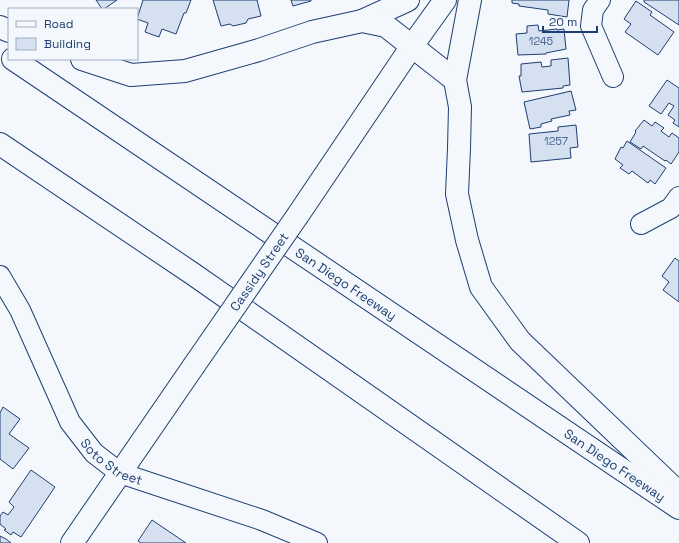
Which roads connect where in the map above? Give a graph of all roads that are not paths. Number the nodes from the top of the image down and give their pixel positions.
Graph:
1 (408, 0) edge
2 (445, 0) edge
3 (470, 0) edge
4 (600, 0) edge
5 (362, 21) junction
6 (412, 46) junction
7 (14, 60) edge
8 (85, 60) edge
9 (613, 77) dead end
10 (455, 80) junction
11 (0, 144) edge
12 (679, 197) edge
13 (641, 224) dead end
14 (0, 276) edge
15 (120, 473) junction
16 (679, 493) edge
17 (679, 508) edge
18 (72, 543) edge
19 (317, 543) edge
20 (578, 543) edge

1 - 5 main road
2 - 6 main road, Cassidy Street
3 - 10 main road
4 - 9 street
5 - 6 main road
5 - 8 main road
6 - 10 main road
6 - 15 main road, Cassidy Street, bridge
7 - 17 main road, San Diego Freeway
10 - 16 main road
11 - 20 main road
12 - 13 street
14 - 15 street, Soto Street
15 - 18 main road, Cassidy Street
15 - 19 street, Soto Street

